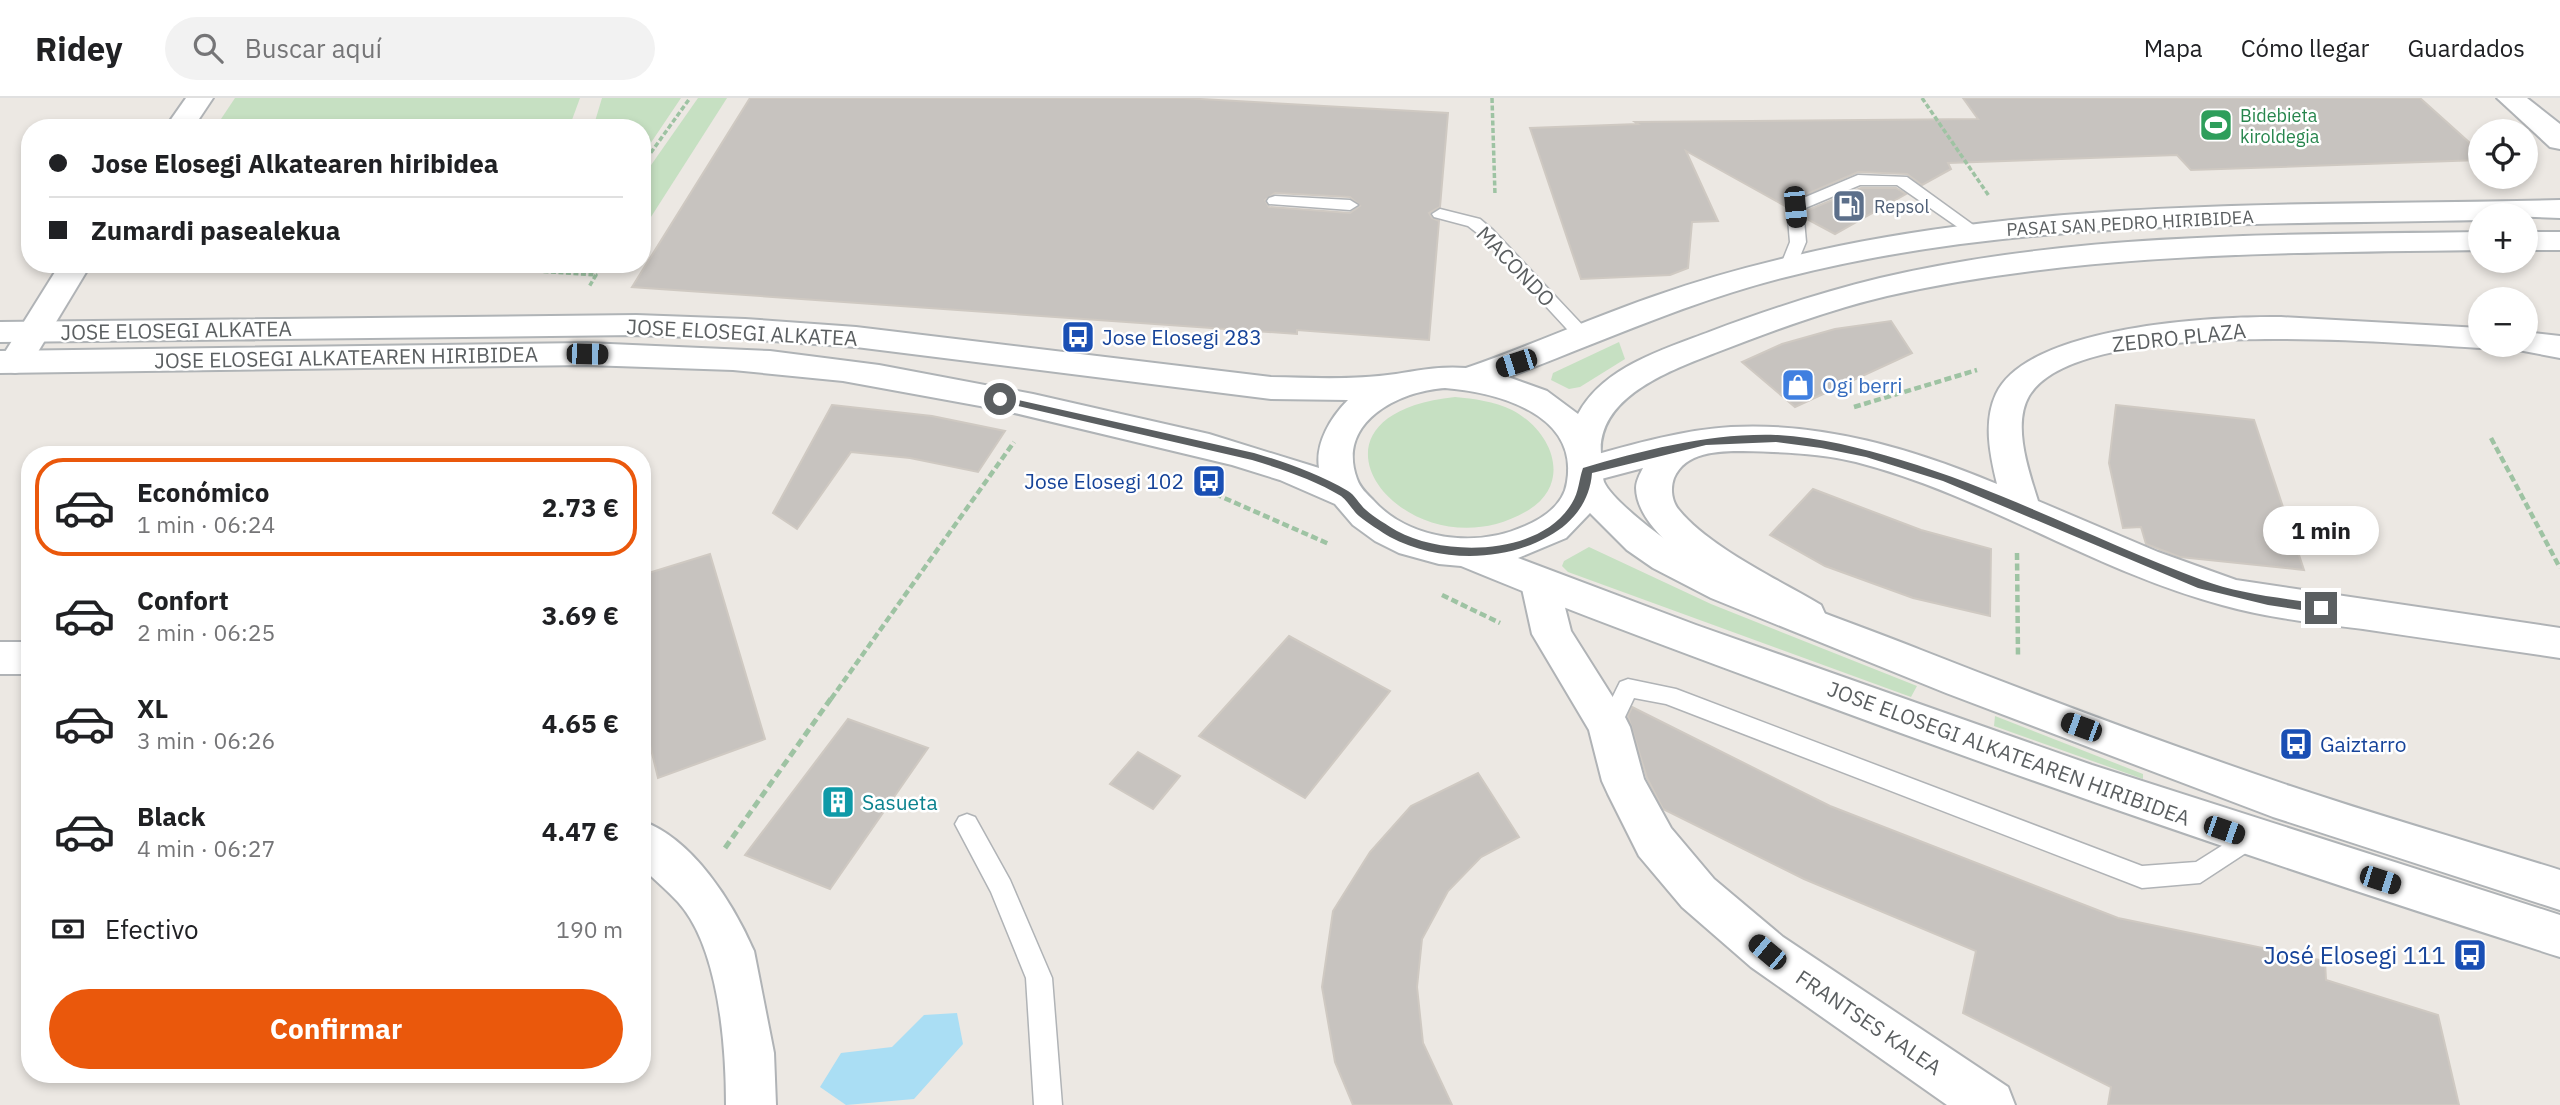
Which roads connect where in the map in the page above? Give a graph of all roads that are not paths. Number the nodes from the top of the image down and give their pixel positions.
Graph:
1 (200, 98) edge
2 (2510, 98) edge
3 (2546, 98) edge
4 (185, 119) edge
5 (2558, 130) edge
6 (1275, 201) dead end
7 (1350, 205) dead end
8 (2553, 205) edge
9 (1440, 214) dead end
10 (1975, 232) junction
11 (2468, 241) edge
12 (2538, 241) edge
13 (2560, 241) edge
14 (1788, 267) junction
15 (70, 273) edge
16 (33, 331) junction
17 (0, 332) edge
18 (1583, 336) junction
19 (2468, 337) edge
20 (2538, 344) edge
21 (2560, 347) edge
22 (7, 362) edge
23 (1470, 378) junction
24 (1398, 385) junction
25 (1682, 448) junction
26 (1585, 468) junction
27 (1347, 495) junction
28 (2022, 509) junction
29 (1465, 552) junction
30 (1540, 583) junction
31 (1830, 630) junction
32 (2560, 643) edge
33 (21, 658) edge
34 (0, 659) edge
35 (1609, 727) junction
36 (967, 824) dead end
37 (2250, 838) junction
38 (651, 848) edge
39 (2560, 890) edge
40 (2560, 936) edge
41 (751, 1105) edge
42 (1048, 1105) edge
43 (1990, 1105) edge

1 - 4 main road
2 - 5 main road
3 - 5 main road
6 - 7 lane
8 - 10 main road, PASAI SAN PEDRO HIRIBIDEA
9 - 18 lane, MACONDO
10 - 14 main road, PASAI SAN PEDRO HIRIBIDEA
10 - 14 lane
11 - 26 main road, PASAI SAN PEDRO HIRIBIDEA
12 - 13 main road
14 - 18 main road, PASAI SAN PEDRO HIRIBIDEA
15 - 16 main road
16 - 17 main road, JOSE ELOSEGI ALKATEA
16 - 22 main road
16 - 24 main road, JOSE ELOSEGI ALKATEA
18 - 23 main road, PASAI SAN PEDRO HIRIBIDEA
19 - 28 main road, ZEDRO PLAZA
20 - 21 main road
22 - 27 main road, JOSE ELOSEGI ALKATEAREN HIRIBIDEA
23 - 24 main road
23 - 26 main road
24 - 27 main road
25 - 26 main road
25 - 28 main road
25 - 31 main road
26 - 29 main road
26 - 31 main road
27 - 29 main road
28 - 32 main road
29 - 30 main road, JOSE ELOSEGI ALKATEAREN HIRIBIDEA
30 - 35 main road, FRANTSES KALEA
30 - 37 main road, JOSE ELOSEGI ALKATEAREN HIRIBIDEA
31 - 39 main road
33 - 34 main road
35 - 37 lane
35 - 43 main road, FRANTSES KALEA
36 - 42 lane
37 - 40 main road, JOSE ELOSEGI ALKATEAREN HIRIBIDEA
38 - 41 main road

